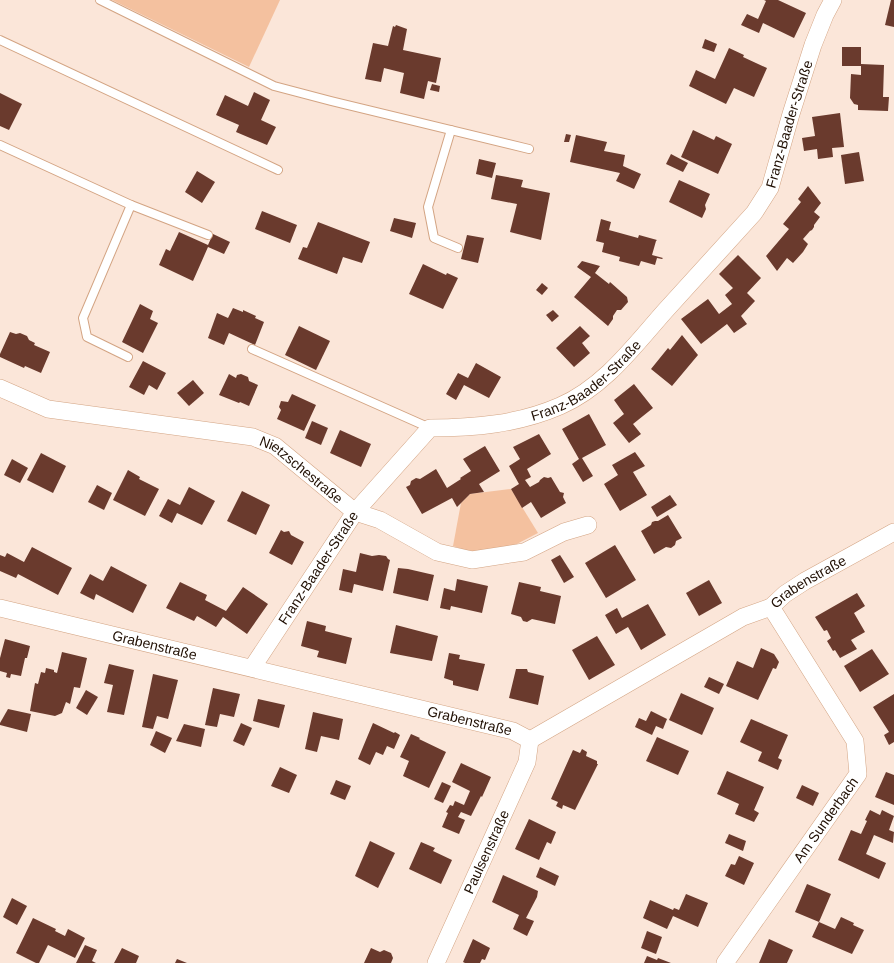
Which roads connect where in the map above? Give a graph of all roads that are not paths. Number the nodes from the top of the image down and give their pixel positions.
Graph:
1 (100, 0) edge
2 (833, 0) edge
3 (0, 40) edge
4 (451, 130) junction
5 (0, 145) edge
6 (529, 149) dead end
7 (278, 170) dead end
8 (131, 205) junction
9 (208, 235) dead end
10 (458, 248) dead end
11 (252, 349) dead end
12 (128, 357) dead end
13 (0, 388) edge
14 (430, 428) junction
15 (355, 512) junction
16 (588, 525) dead end
17 (894, 532) edge
18 (771, 607) junction
19 (0, 608) edge
20 (252, 668) junction
21 (530, 740) junction
22 (436, 963) edge
23 (725, 963) edge

1 - 4 lane
2 - 14 street, Franz-Baader-Straße
3 - 7 lane
4 - 6 lane
4 - 10 lane
5 - 8 lane
8 - 9 lane
8 - 12 lane
11 - 14 lane
13 - 15 street, Nietzschestraße
14 - 15 street, Franz-Baader-Straße
15 - 16 street, Nietzschestraße
15 - 20 street, Franz-Baader-Straße
17 - 18 street, Grabenstraße
18 - 21 street, Grabenstraße
18 - 23 street, Am Sunderbach
19 - 20 street, Grabenstraße
20 - 21 street, Grabenstraße
21 - 22 street, Paulsenstraße

